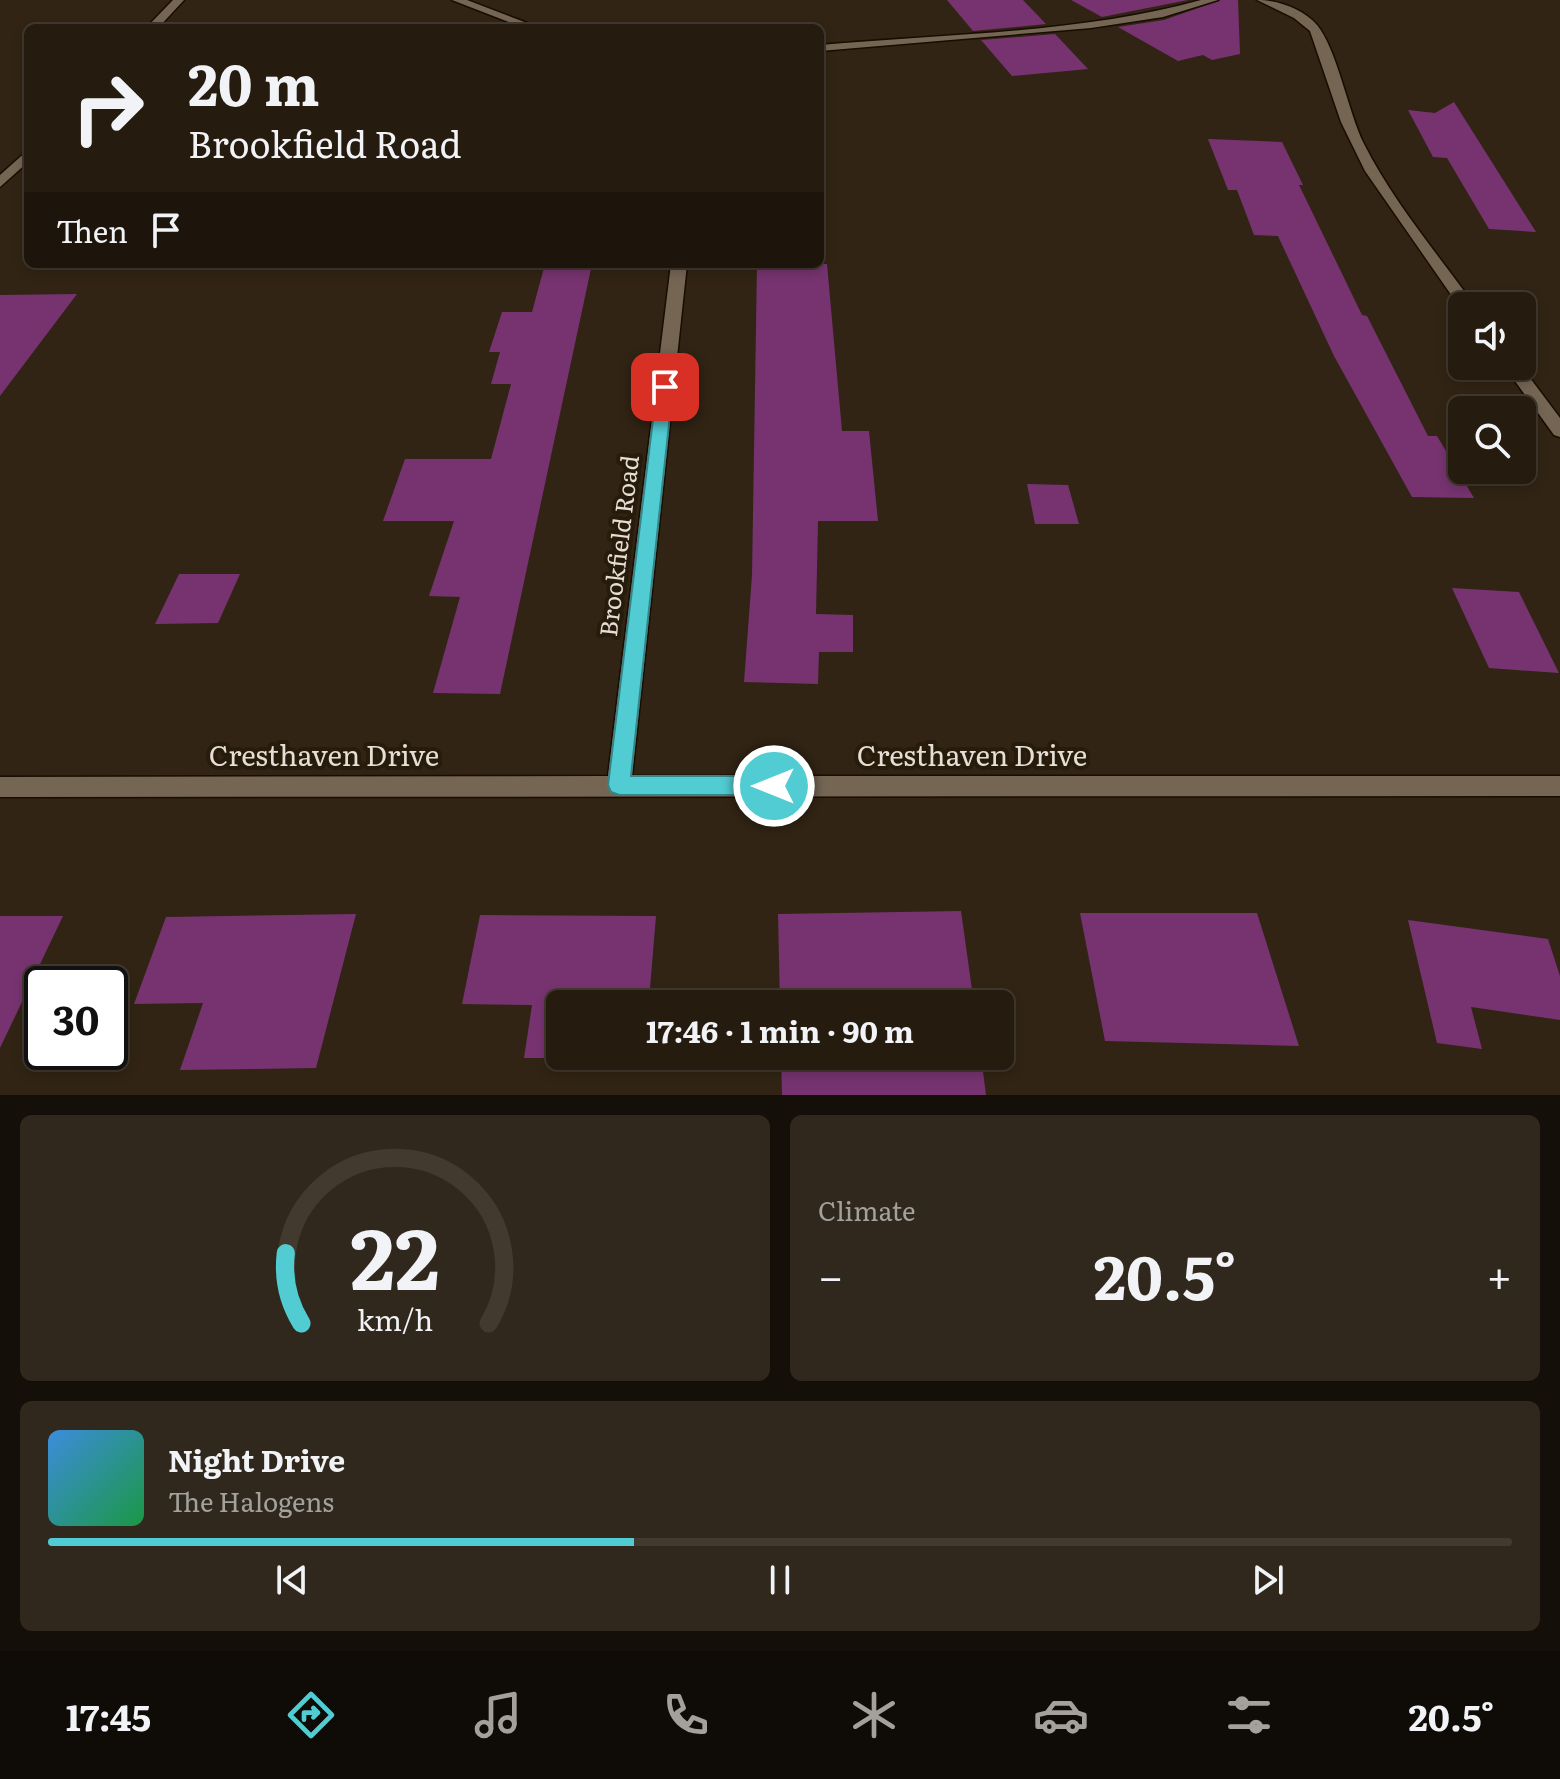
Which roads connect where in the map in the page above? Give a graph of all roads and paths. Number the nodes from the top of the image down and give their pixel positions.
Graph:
1 (179, 0) edge
2 (457, 0) edge
3 (1213, 0) edge
4 (1262, 0) edge
5 (156, 24) edge
6 (523, 24) edge
7 (824, 48) edge
8 (24, 158) edge
9 (0, 183) edge
10 (679, 268) edge
11 (1457, 292) edge
12 (1522, 380) edge
13 (1560, 431) edge
14 (619, 785) junction
15 (1560, 786) edge
16 (0, 787) edge

1 - 5 street
2 - 6 street
3 - 7 street
4 - 11 street
8 - 9 street
10 - 14 street, Brookfield Road
12 - 13 street
14 - 15 street, Cresthaven Drive
14 - 16 street, Cresthaven Drive

